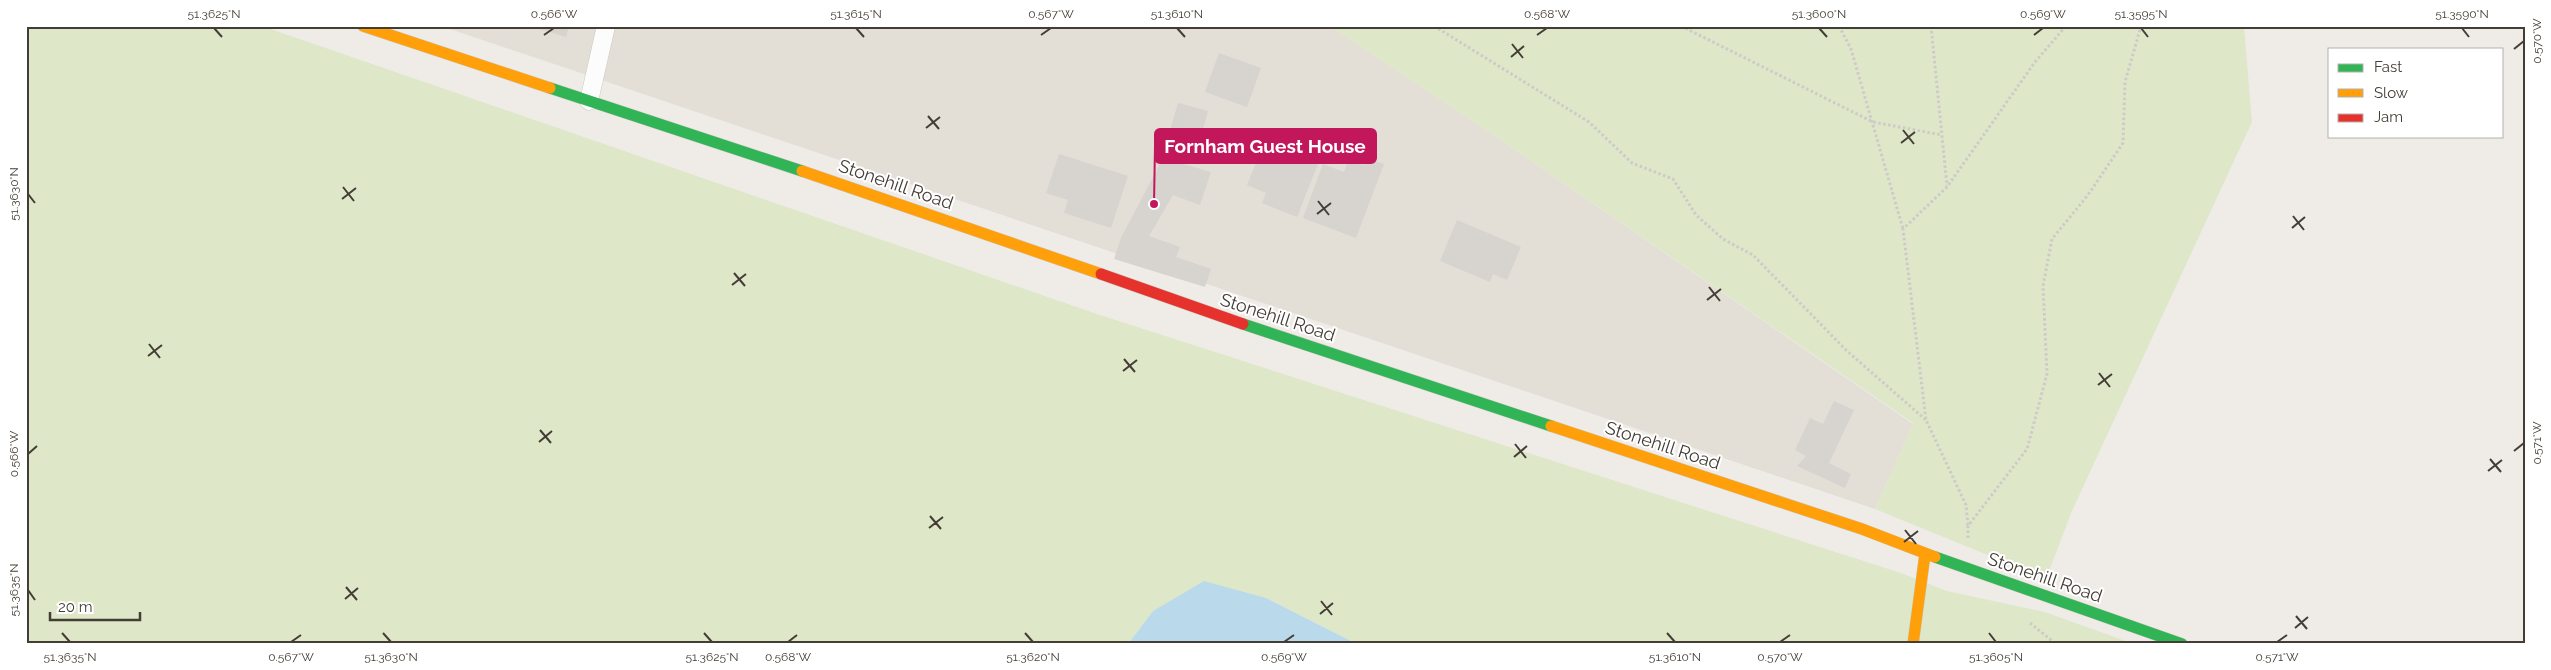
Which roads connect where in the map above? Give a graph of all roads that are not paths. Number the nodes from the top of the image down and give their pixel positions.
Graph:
1 (363, 26) edge
2 (606, 26) edge
3 (588, 100) junction
4 (1925, 554) junction
5 (1913, 644) edge
6 (2182, 644) edge

1 - 3 street, Stonehill Road
2 - 3 lane
3 - 4 street, Stonehill Road
4 - 5 street
4 - 6 street, Stonehill Road

